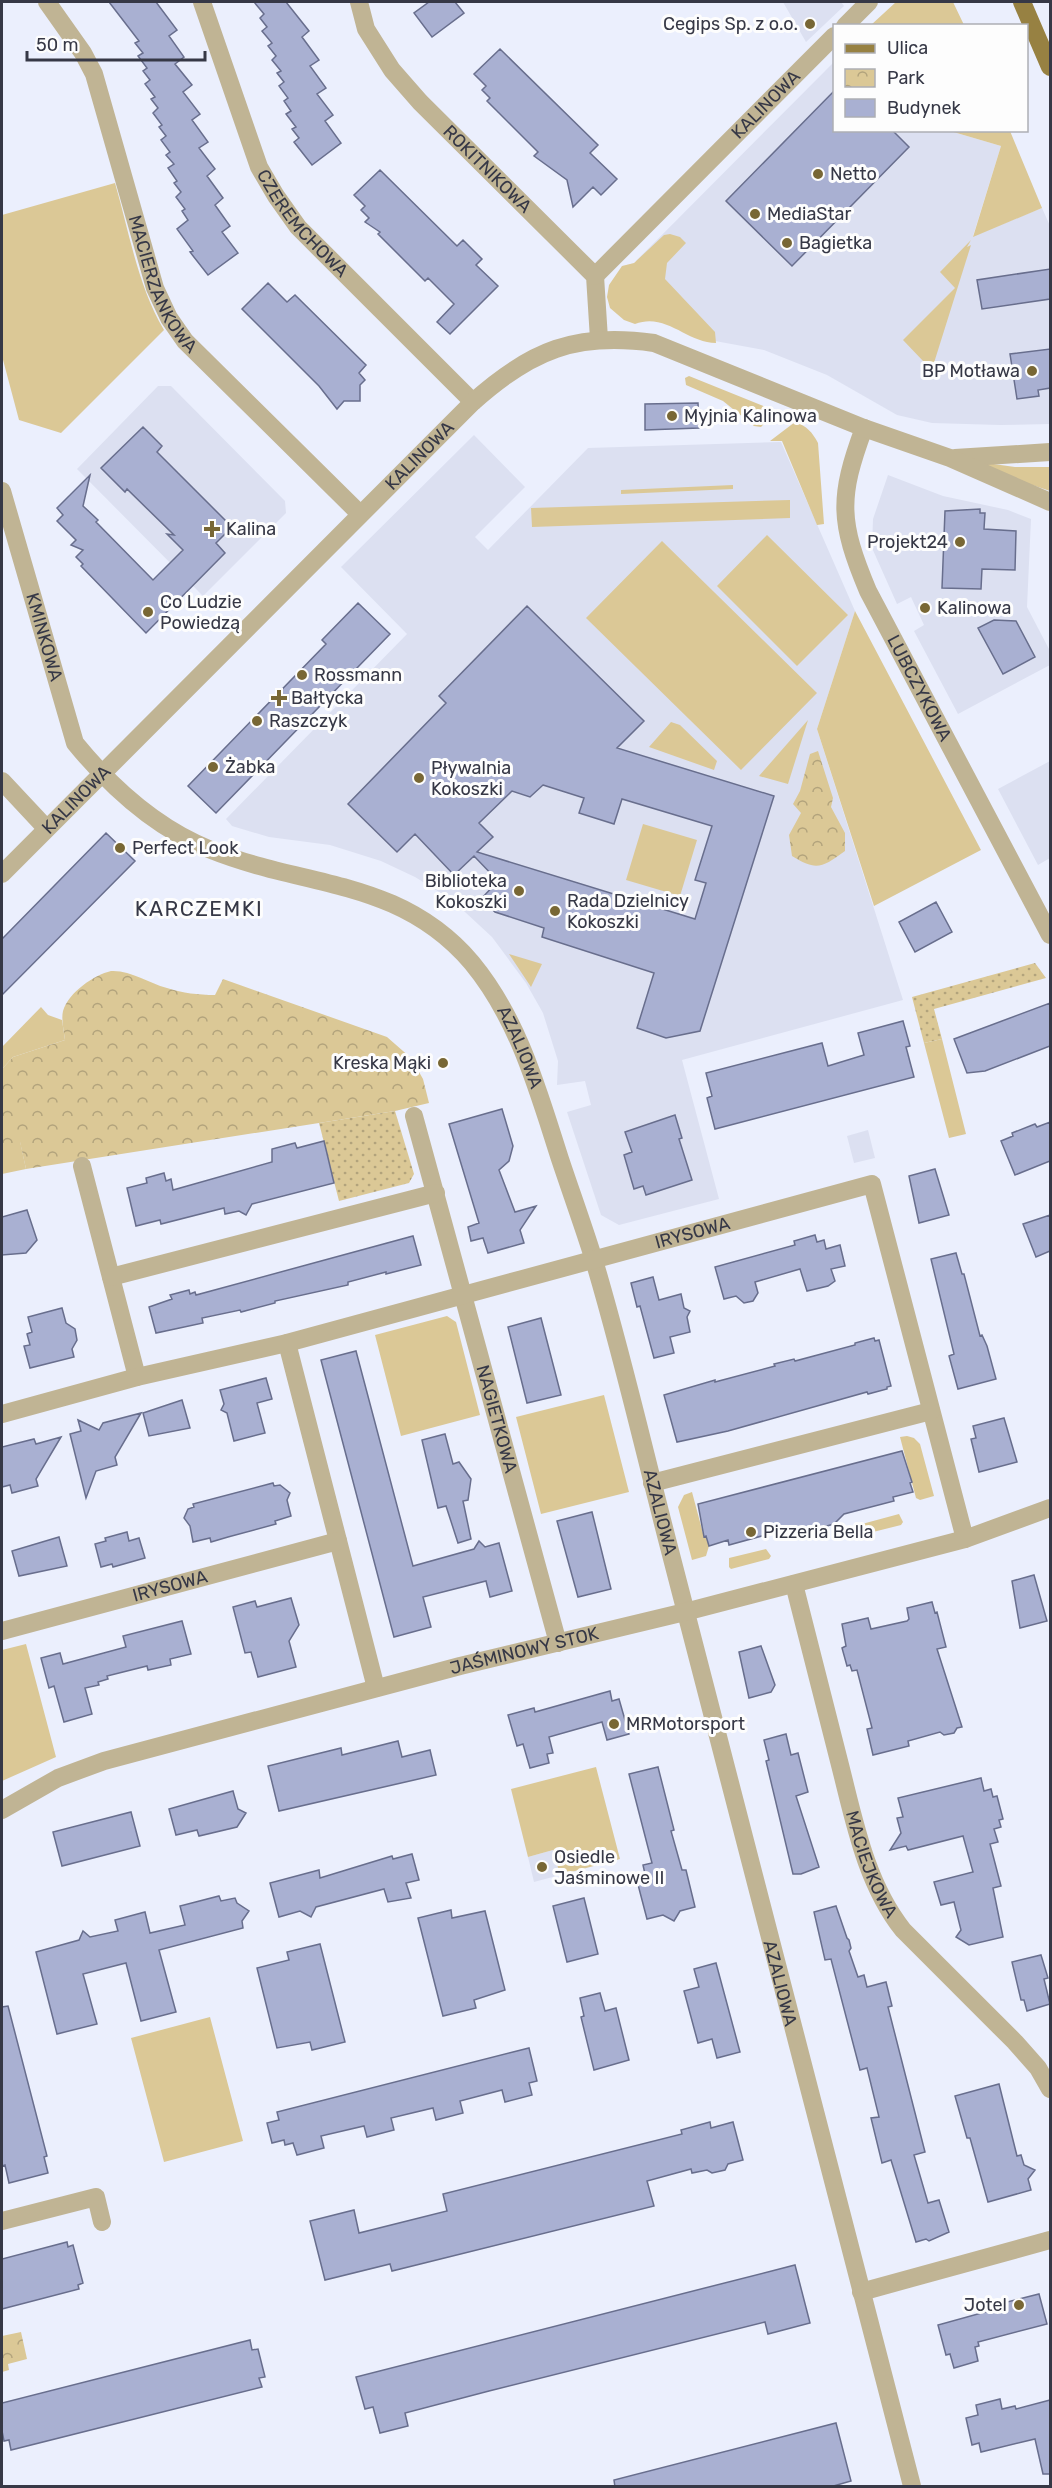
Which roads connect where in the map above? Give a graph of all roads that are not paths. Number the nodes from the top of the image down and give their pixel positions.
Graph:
1 (47, 2) edge
2 (202, 2) edge
3 (359, 2) edge
4 (869, 2) edge
5 (1022, 2) edge
6 (847, 24) edge
7 (833, 37) edge
8 (1050, 67) edge
9 (596, 276) junction
10 (599, 339) junction
11 (473, 402) junction
12 (864, 428) junction
13 (1050, 452) edge
14 (950, 458) junction
15 (2, 491) edge
16 (1050, 502) edge
17 (360, 514) junction
18 (101, 774) junction
19 (2, 781) edge
20 (46, 828) junction
21 (2, 874) edge
22 (1050, 935) edge
23 (414, 1116) dead end
24 (82, 1166) dead end
25 (436, 1193) junction
26 (594, 1260) junction
27 (111, 1277) junction
28 (463, 1293) junction
29 (287, 1343) junction
30 (137, 1377) junction
31 (931, 1411) junction
32 (2, 1414) edge
33 (652, 1483) junction
34 (1050, 1508) edge
35 (965, 1539) junction
36 (338, 1541) junction
37 (794, 1584) junction
38 (685, 1612) junction
39 (2, 1631) edge
40 (558, 1642) junction
41 (376, 1688) junction
42 (2, 1810) edge
43 (1050, 2089) edge
44 (2, 2221) edge
45 (102, 2222) dead end
46 (1050, 2240) edge
47 (861, 2292) junction
48 (912, 2487) edge

1 - 17 street, MACIERZANKOWA
2 - 11 street, CZEREMCHOWA
3 - 9 street, ROKITNIKOWA
4 - 6 street
5 - 8 main road
7 - 9 street, KALINOWA
9 - 10 street
10 - 11 street, KALINOWA
10 - 12 street, KALINOWA
11 - 17 street, KALINOWA
12 - 14 street, KALINOWA
12 - 22 street, LUBCZYKOWA
13 - 14 street, KALINOWA
14 - 16 street, KALINOWA
15 - 18 street, KMINKOWA
17 - 18 street, KALINOWA
18 - 20 street, KALINOWA
18 - 26 street, AZALIOWA
19 - 20 street
20 - 21 street, KALINOWA
23 - 25 street, NAGIETKOWA
24 - 27 street
25 - 27 street
25 - 28 street, NAGIETKOWA
26 - 28 street, IRYSOWA
26 - 31 street, IRYSOWA
26 - 33 street, AZALIOWA
27 - 30 street
28 - 29 street, IRYSOWA
28 - 40 street, NAGIETKOWA
29 - 30 street, IRYSOWA
29 - 36 street
30 - 32 street, IRYSOWA
31 - 33 street
31 - 35 street, IRYSOWA
33 - 38 street, AZALIOWA
34 - 35 street, JAŚMINOWY STOK
35 - 37 street, JAŚMINOWY STOK
36 - 39 street, IRYSOWA
36 - 41 street
37 - 38 street, JAŚMINOWY STOK
37 - 43 street, MACIEJKOWA
38 - 40 street, JAŚMINOWY STOK
38 - 47 street, AZALIOWA
40 - 41 street, JAŚMINOWY STOK
41 - 42 street, JAŚMINOWY STOK
44 - 45 street
46 - 47 street
47 - 48 street, AZALIOWA

